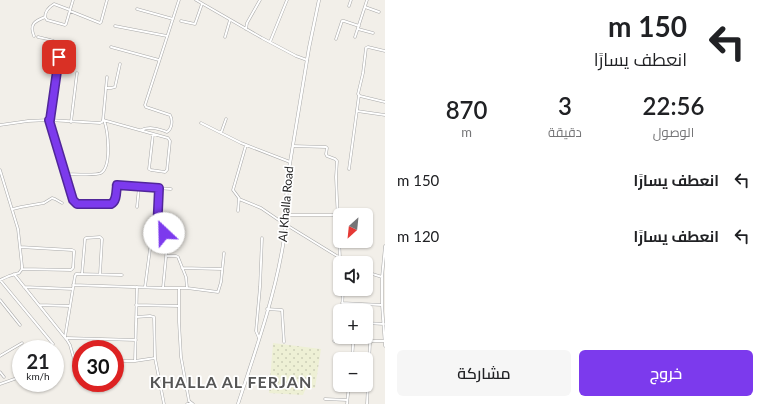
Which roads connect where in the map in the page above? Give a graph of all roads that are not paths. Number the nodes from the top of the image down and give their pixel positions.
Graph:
1 (73, 0) edge
2 (107, 0) edge
3 (179, 0) edge
4 (198, 0) edge
5 (260, 0) edge
6 (288, 0) edge
7 (319, 0) edge
8 (351, 0) edge
9 (367, 0) edge
10 (202, 4) junction
11 (349, 6) dead end
12 (365, 7) junction
13 (137, 9) dead end
14 (70, 11) junction
15 (379, 12) dead end
16 (45, 17) junction
17 (173, 18) junction
18 (230, 20) junction
19 (181, 21) dead end
20 (115, 26) dead end
21 (358, 27) junction
22 (246, 29) junction
23 (373, 33) dead end
24 (34, 36) dead end
25 (167, 36) junction
26 (38, 37) dead end
27 (225, 37) dead end
28 (355, 37) dead end
29 (336, 39) dead end
30 (270, 42) junction
31 (111, 47) dead end
32 (385, 51) edge
33 (159, 60) junction
34 (307, 60) junction
35 (120, 64) dead end
36 (77, 73) dead end
37 (107, 77) dead end
38 (106, 88) junction
39 (359, 95) junction
40 (385, 102) edge
41 (357, 111) junction
42 (385, 116) edge
43 (226, 119) dead end
44 (49, 120) junction
45 (104, 120) junction
46 (71, 122) junction
47 (200, 123) dead end
48 (0, 125) edge
49 (140, 131) junction
50 (221, 133) junction
51 (153, 134) junction
52 (246, 145) junction
53 (293, 146) junction
54 (290, 162) junction
55 (349, 169) dead end
56 (0, 170) edge
57 (66, 174) junction
58 (0, 182) edge
59 (4, 182) junction
60 (113, 185) dead end
61 (117, 185) junction
62 (139, 187) junction
63 (159, 188) junction
64 (171, 189) dead end
65 (239, 199) junction
66 (62, 203) dead end
67 (137, 207) dead end
68 (337, 208) edge
69 (13, 209) junction
70 (238, 211) dead end
71 (286, 215) junction
72 (333, 215) edge
73 (286, 225) junction
74 (157, 233) junction
75 (262, 238) dead end
76 (385, 246) edge
77 (20, 247) junction
78 (224, 253) dead end
79 (166, 256) junction
80 (337, 256) edge
81 (384, 259) edge
82 (182, 268) junction
83 (22, 269) junction
84 (222, 269) junction
85 (14, 274) junction
86 (82, 274) junction
87 (100, 274) junction
88 (122, 275) dead end
89 (373, 275) edge
90 (383, 279) edge
91 (0, 280) edge
92 (74, 285) junction
93 (137, 287) junction
94 (145, 287) junction
95 (24, 288) junction
96 (163, 288) junction
97 (179, 288) junction
98 (187, 288) junction
99 (73, 290) junction
100 (342, 296) edge
101 (0, 300) edge
102 (342, 303) joint
103 (39, 305) junction
104 (136, 305) junction
105 (382, 305) junction
106 (70, 306) junction
107 (179, 306) junction
108 (268, 309) junction
109 (136, 317) junction
110 (373, 323) edge
111 (384, 324) junction
112 (20, 325) dead end
113 (385, 332) edge
114 (66, 338) junction
115 (259, 338) junction
116 (50, 340) edge
117 (136, 340) junction
118 (373, 341) edge
119 (384, 341) edge
120 (284, 342) dead end
121 (370, 344) edge
122 (385, 346) edge
123 (12, 349) edge
124 (72, 352) edge
125 (0, 356) edge
126 (155, 358) junction
127 (124, 361) edge
128 (135, 361) junction
129 (0, 372) edge
130 (4, 377) dead end
131 (12, 380) edge
132 (0, 384) edge
133 (348, 392) edge
134 (325, 399) dead end
135 (347, 400) junction
136 (164, 404) edge
137 (187, 404) edge
138 (192, 404) edge
139 (238, 404) edge
140 (347, 404) edge
141 (367, 404) edge

1 - 14 street
2 - 14 street
3 - 17 street
4 - 10 street
5 - 22 street
6 - 30 street
7 - 34 street, Al Khalla Road
8 - 11 street
9 - 12 street
10 - 18 street
10 - 19 street
12 - 15 street
12 - 21 street
13 - 17 street
14 - 16 street
14 - 16 street
16 - 24 street
17 - 25 street
18 - 22 street
18 - 27 street
20 - 25 street
21 - 23 street
21 - 28 street
21 - 29 street
22 - 30 street
25 - 33 street
26 - 44 street
30 - 34 street
31 - 33 street
32 - 39 street
33 - 49 street
34 - 53 street, Al Khalla Road
35 - 38 street
36 - 46 street
37 - 38 street
38 - 45 street
39 - 40 street
39 - 41 street
41 - 42 street
41 - 55 street
43 - 50 street
44 - 46 street
44 - 48 street
44 - 57 street
45 - 46 street
45 - 49 street
45 - 57 street
47 - 50 street
49 - 51 street
50 - 52 street
51 - 51 street
52 - 54 street
52 - 65 street
53 - 54 street, Al Khalla Road
53 - 68 street
54 - 71 street, Al Khalla Road
56 - 59 street
57 - 61 street
58 - 59 street
59 - 69 street
60 - 61 street
61 - 62 street
62 - 63 street
62 - 67 street
63 - 64 street
63 - 74 street
65 - 70 street
65 - 73 street
66 - 69 street
69 - 77 street
71 - 72 street
71 - 73 street, Al Khalla Road
73 - 80 street
73 - 108 street, Al Khalla Road
74 - 79 street
74 - 94 street
75 - 115 street
76 - 81 street
77 - 83 street
77 - 83 street
78 - 84 street
79 - 82 street
79 - 96 street
81 - 90 street
82 - 84 street
82 - 98 street
83 - 85 street
84 - 98 street
85 - 91 street
85 - 95 street
86 - 87 street
86 - 87 street
86 - 92 street
87 - 88 street
89 - 90 street
90 - 105 street
91 - 116 street
92 - 93 street
92 - 99 street
93 - 94 street
93 - 104 street
94 - 96 street
95 - 99 street
95 - 103 street
96 - 97 street
97 - 98 street
97 - 107 street
99 - 106 street
100 - 102 street
101 - 112 street
102 - 105 street
103 - 106 street
103 - 114 street
104 - 107 street
104 - 109 street
105 - 111 street
106 - 114 street
107 - 138 street
108 - 115 street, Al Khalla Road
108 - 120 street
109 - 117 street
109 - 126 street
110 - 111 street
111 - 113 street
113 - 119 street
114 - 117 street
114 - 124 street
115 - 139 street, Al Khalla Road
117 - 128 street
118 - 119 street
119 - 122 street
121 - 141 street
123 - 125 street
126 - 128 street
126 - 136 street
127 - 128 street
129 - 130 street
131 - 132 street
133 - 135 street
134 - 135 street
135 - 140 street
137 - 138 street

